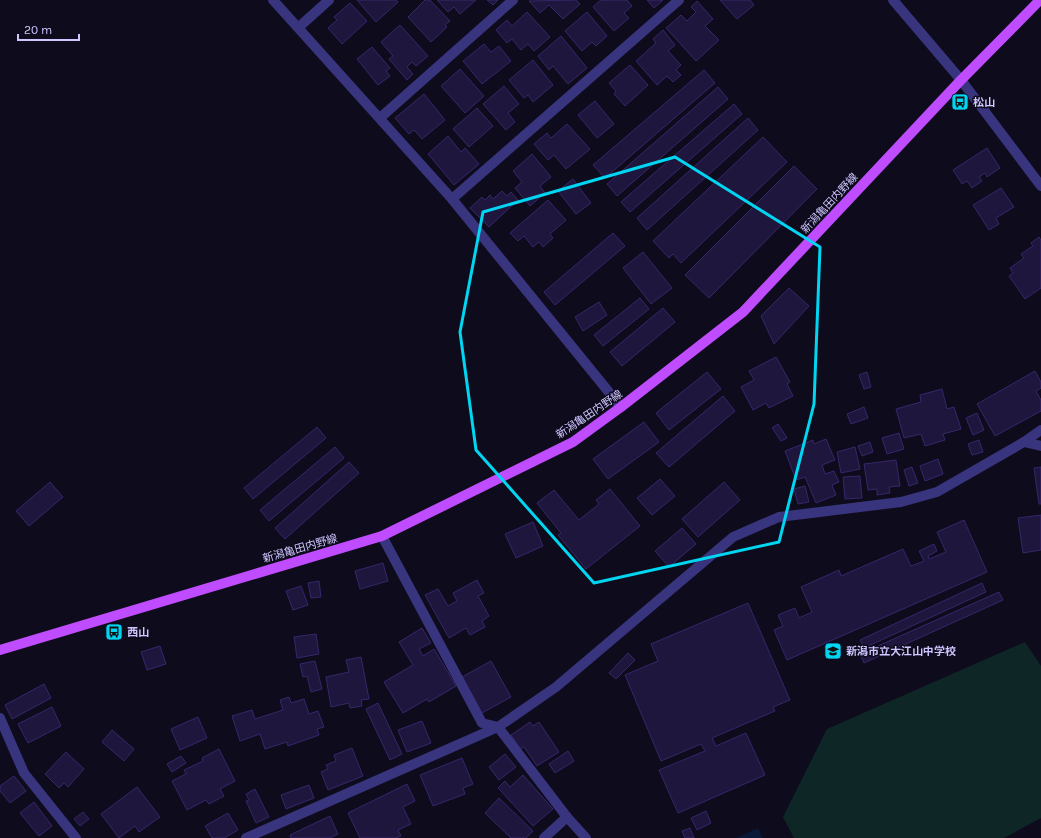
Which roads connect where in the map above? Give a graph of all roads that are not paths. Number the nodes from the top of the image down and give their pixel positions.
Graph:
1 (273, 0) edge
2 (329, 0) edge
3 (513, 0) edge
4 (679, 0) edge
5 (893, 0) edge
6 (1040, 0) edge
7 (299, 27) junction
8 (960, 80) junction
9 (380, 118) junction
10 (1041, 186) edge
11 (452, 199) junction
12 (621, 407) junction
13 (1041, 430) edge
14 (1024, 442) junction
15 (1041, 446) edge
16 (382, 536) junction
17 (0, 650) edge
18 (0, 718) edge
19 (498, 728) junction
20 (567, 817) junction
21 (76, 838) edge
22 (246, 838) edge
23 (544, 838) edge
24 (586, 838) edge

1 - 7 street
2 - 7 street
3 - 9 street
4 - 11 street
5 - 8 street
6 - 8 main road, 新潟亀田内野線
7 - 9 street
8 - 10 street
8 - 12 main road, 新潟亀田内野線
9 - 11 street
11 - 12 street
12 - 16 main road, 新潟亀田内野線
13 - 14 street
14 - 15 street
14 - 19 street
16 - 17 main road, 新潟亀田内野線
16 - 19 street
18 - 21 street
19 - 20 street
19 - 22 street
20 - 23 street
20 - 24 street

